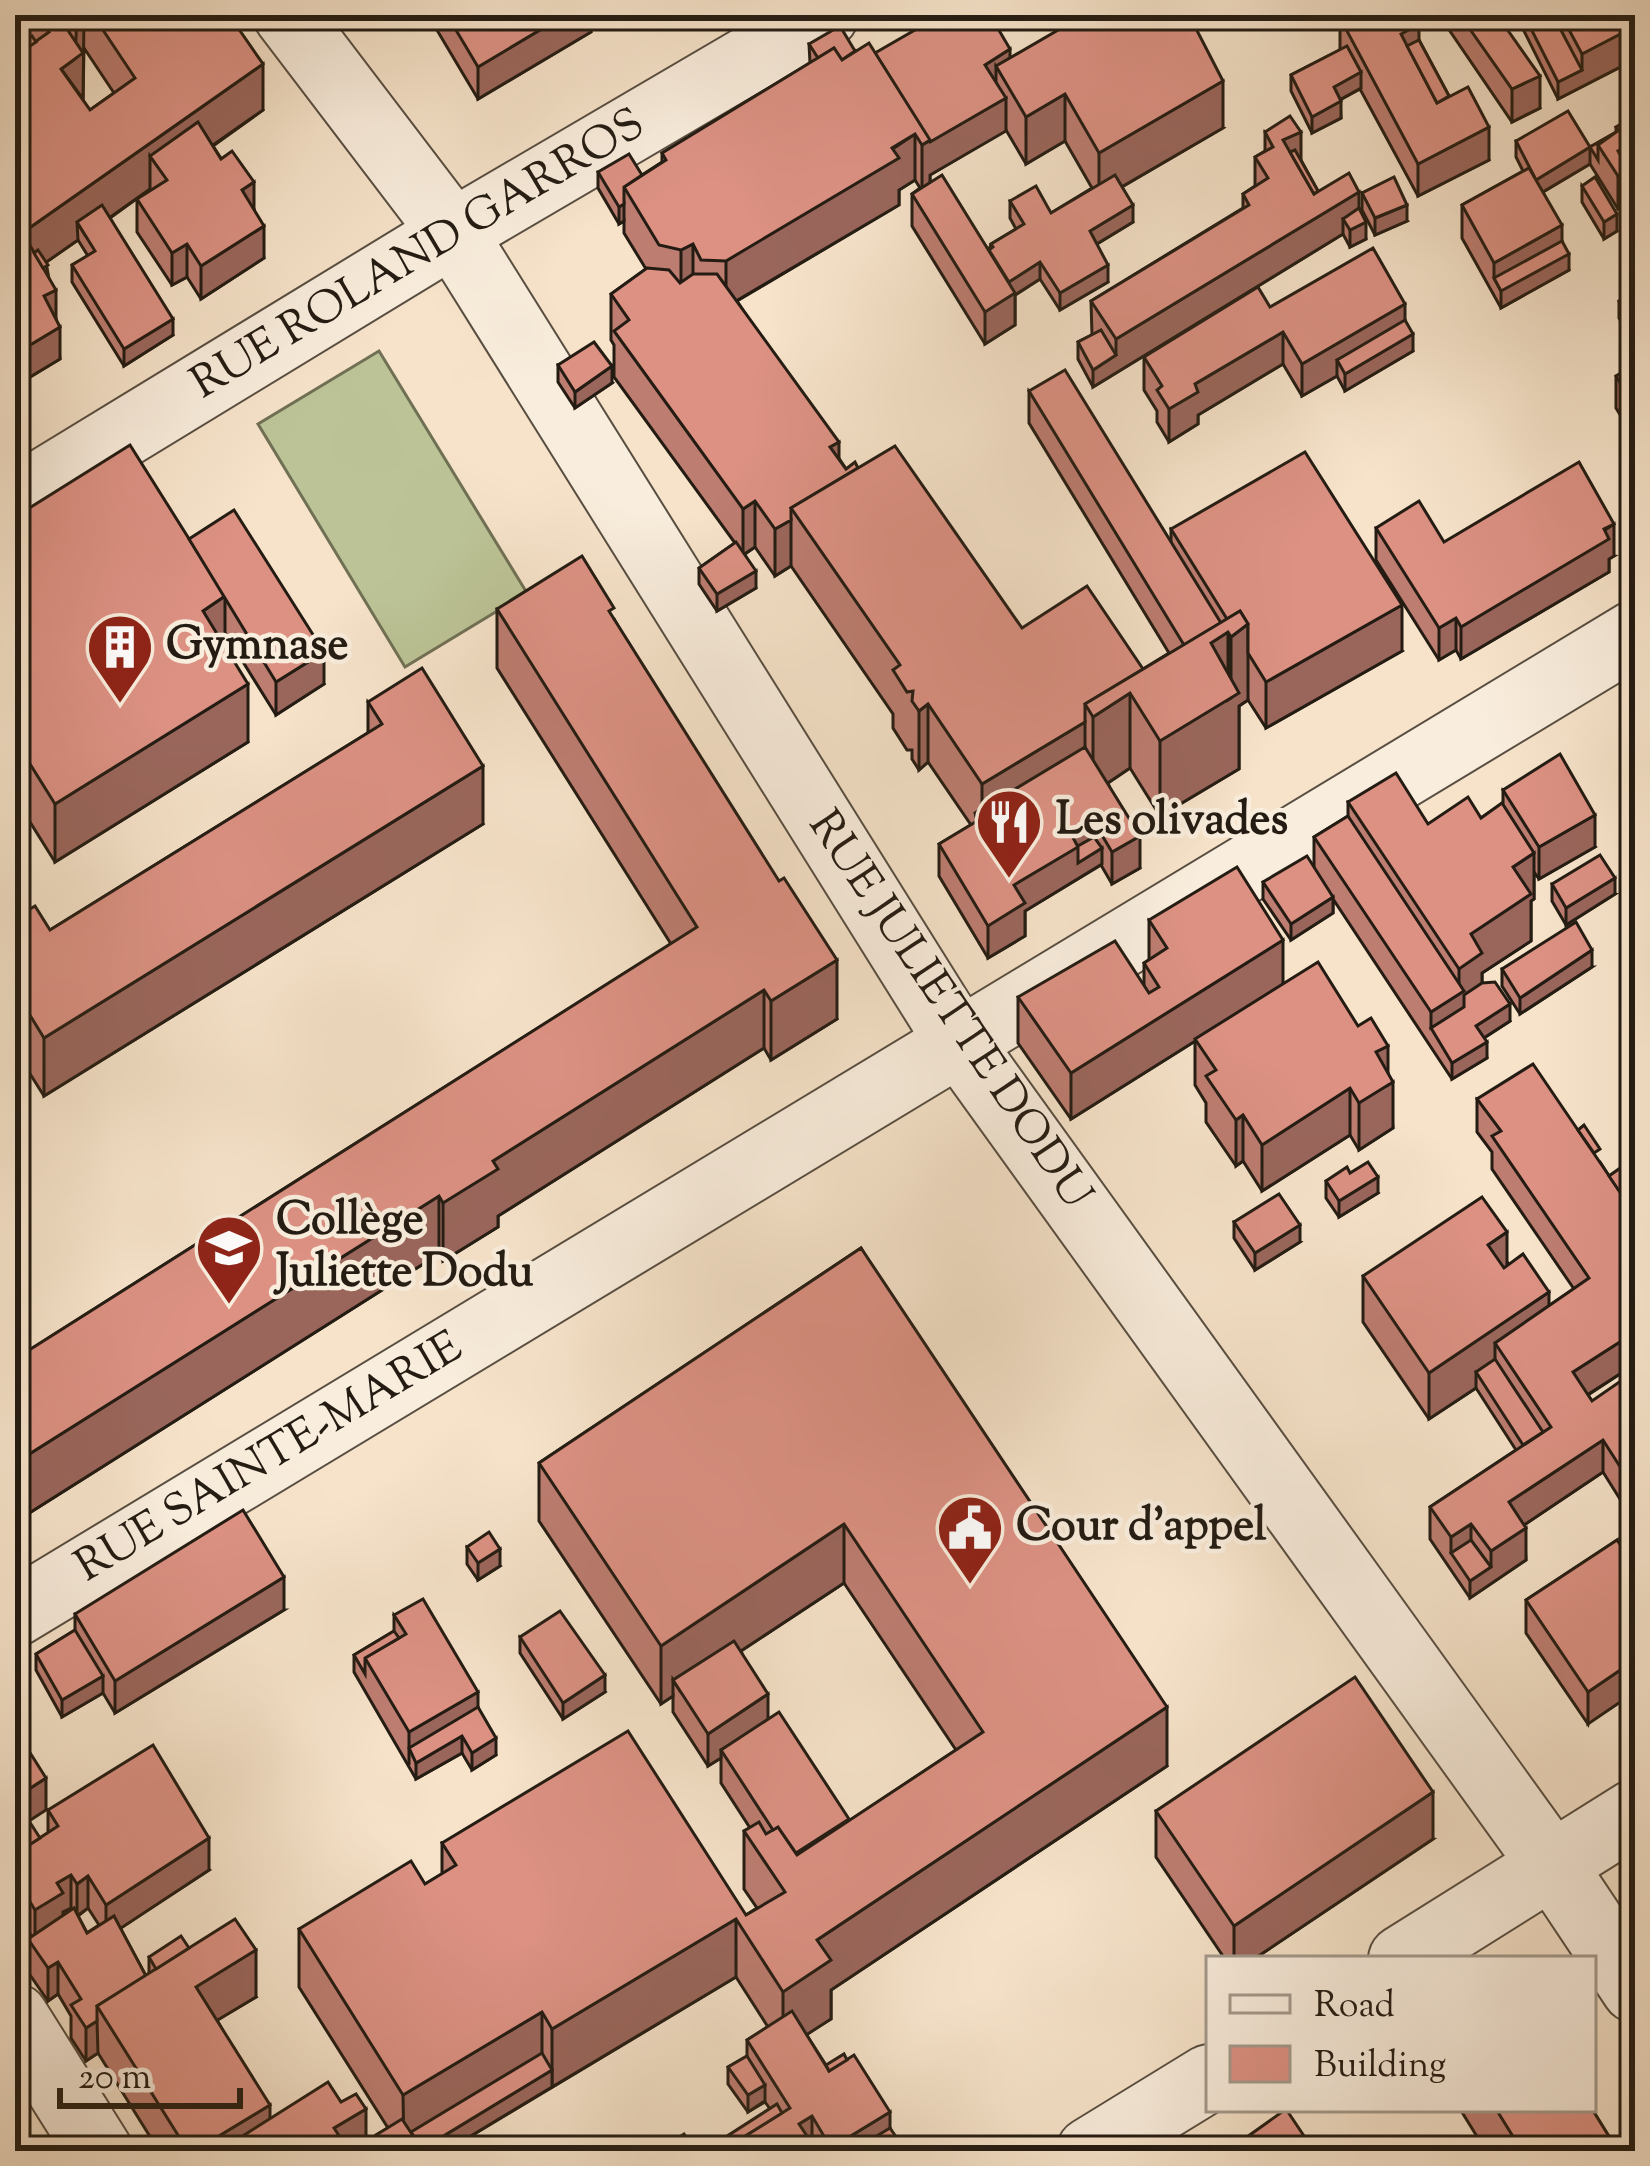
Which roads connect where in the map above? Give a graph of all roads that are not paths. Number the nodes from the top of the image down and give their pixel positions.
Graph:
1 (287, 15) edge
2 (825, 15) edge
3 (453, 233) junction
4 (15, 500) edge
5 (1635, 634) edge
6 (959, 1042) junction
7 (15, 1613) edge
8 (1635, 1813) edge
9 (1552, 1866) junction
10 (1407, 1956) edge
11 (1635, 1989) edge
12 (15, 2017) edge
13 (1206, 2080) edge
14 (99, 2151) edge
15 (1090, 2151) edge

1 - 3 street, RUE JULIETTE DODU
2 - 3 street, RUE ROLAND GARROS
3 - 4 street, RUE ROLAND GARROS
3 - 6 street, RUE JULIETTE DODU
5 - 6 street, RUE SAINTE-MARIE
6 - 7 street, RUE SAINTE-MARIE
6 - 9 street, RUE JULIETTE DODU
8 - 9 street
9 - 10 street
9 - 11 street, RUE JULIETTE DODU
12 - 14 street
13 - 15 street

